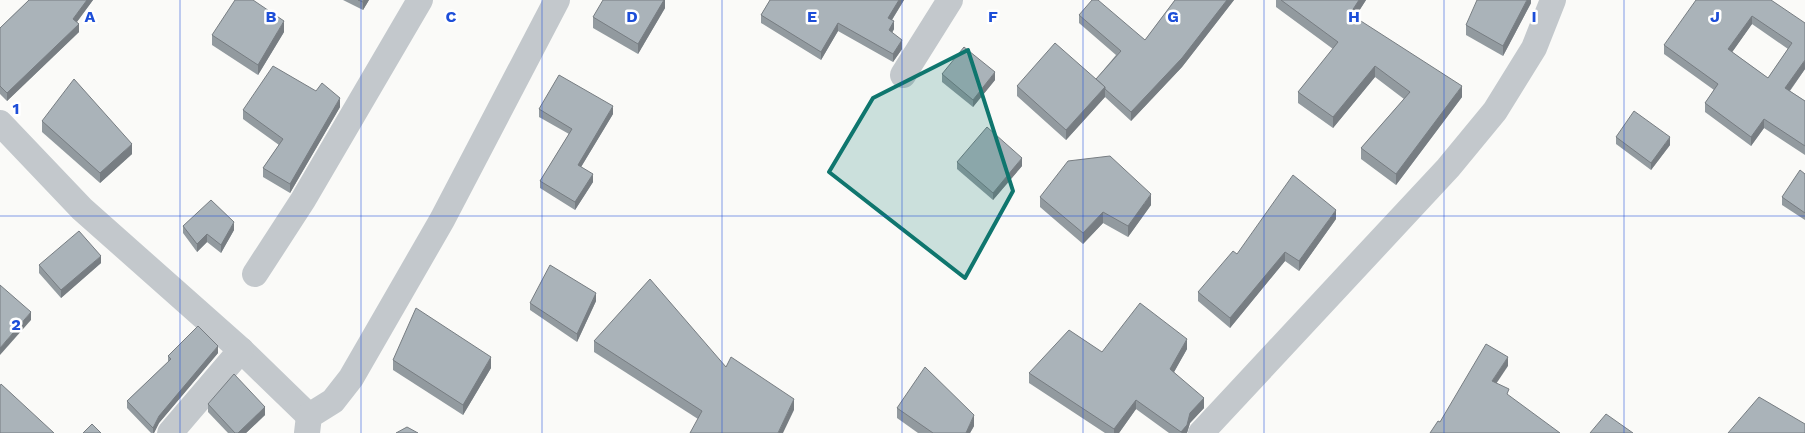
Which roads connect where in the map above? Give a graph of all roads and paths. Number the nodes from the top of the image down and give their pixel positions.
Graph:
1 (420, 0) edge
2 (557, 0) edge
3 (950, 0) edge
4 (1554, 0) edge
5 (903, 75) dead end
6 (0, 122) edge
7 (255, 274) dead end
8 (241, 350) junction
9 (308, 425) edge
10 (170, 433) edge
11 (1202, 433) edge

1 - 7 street
2 - 9 street
3 - 5 street
4 - 11 street
6 - 8 street
8 - 9 street
8 - 10 street

